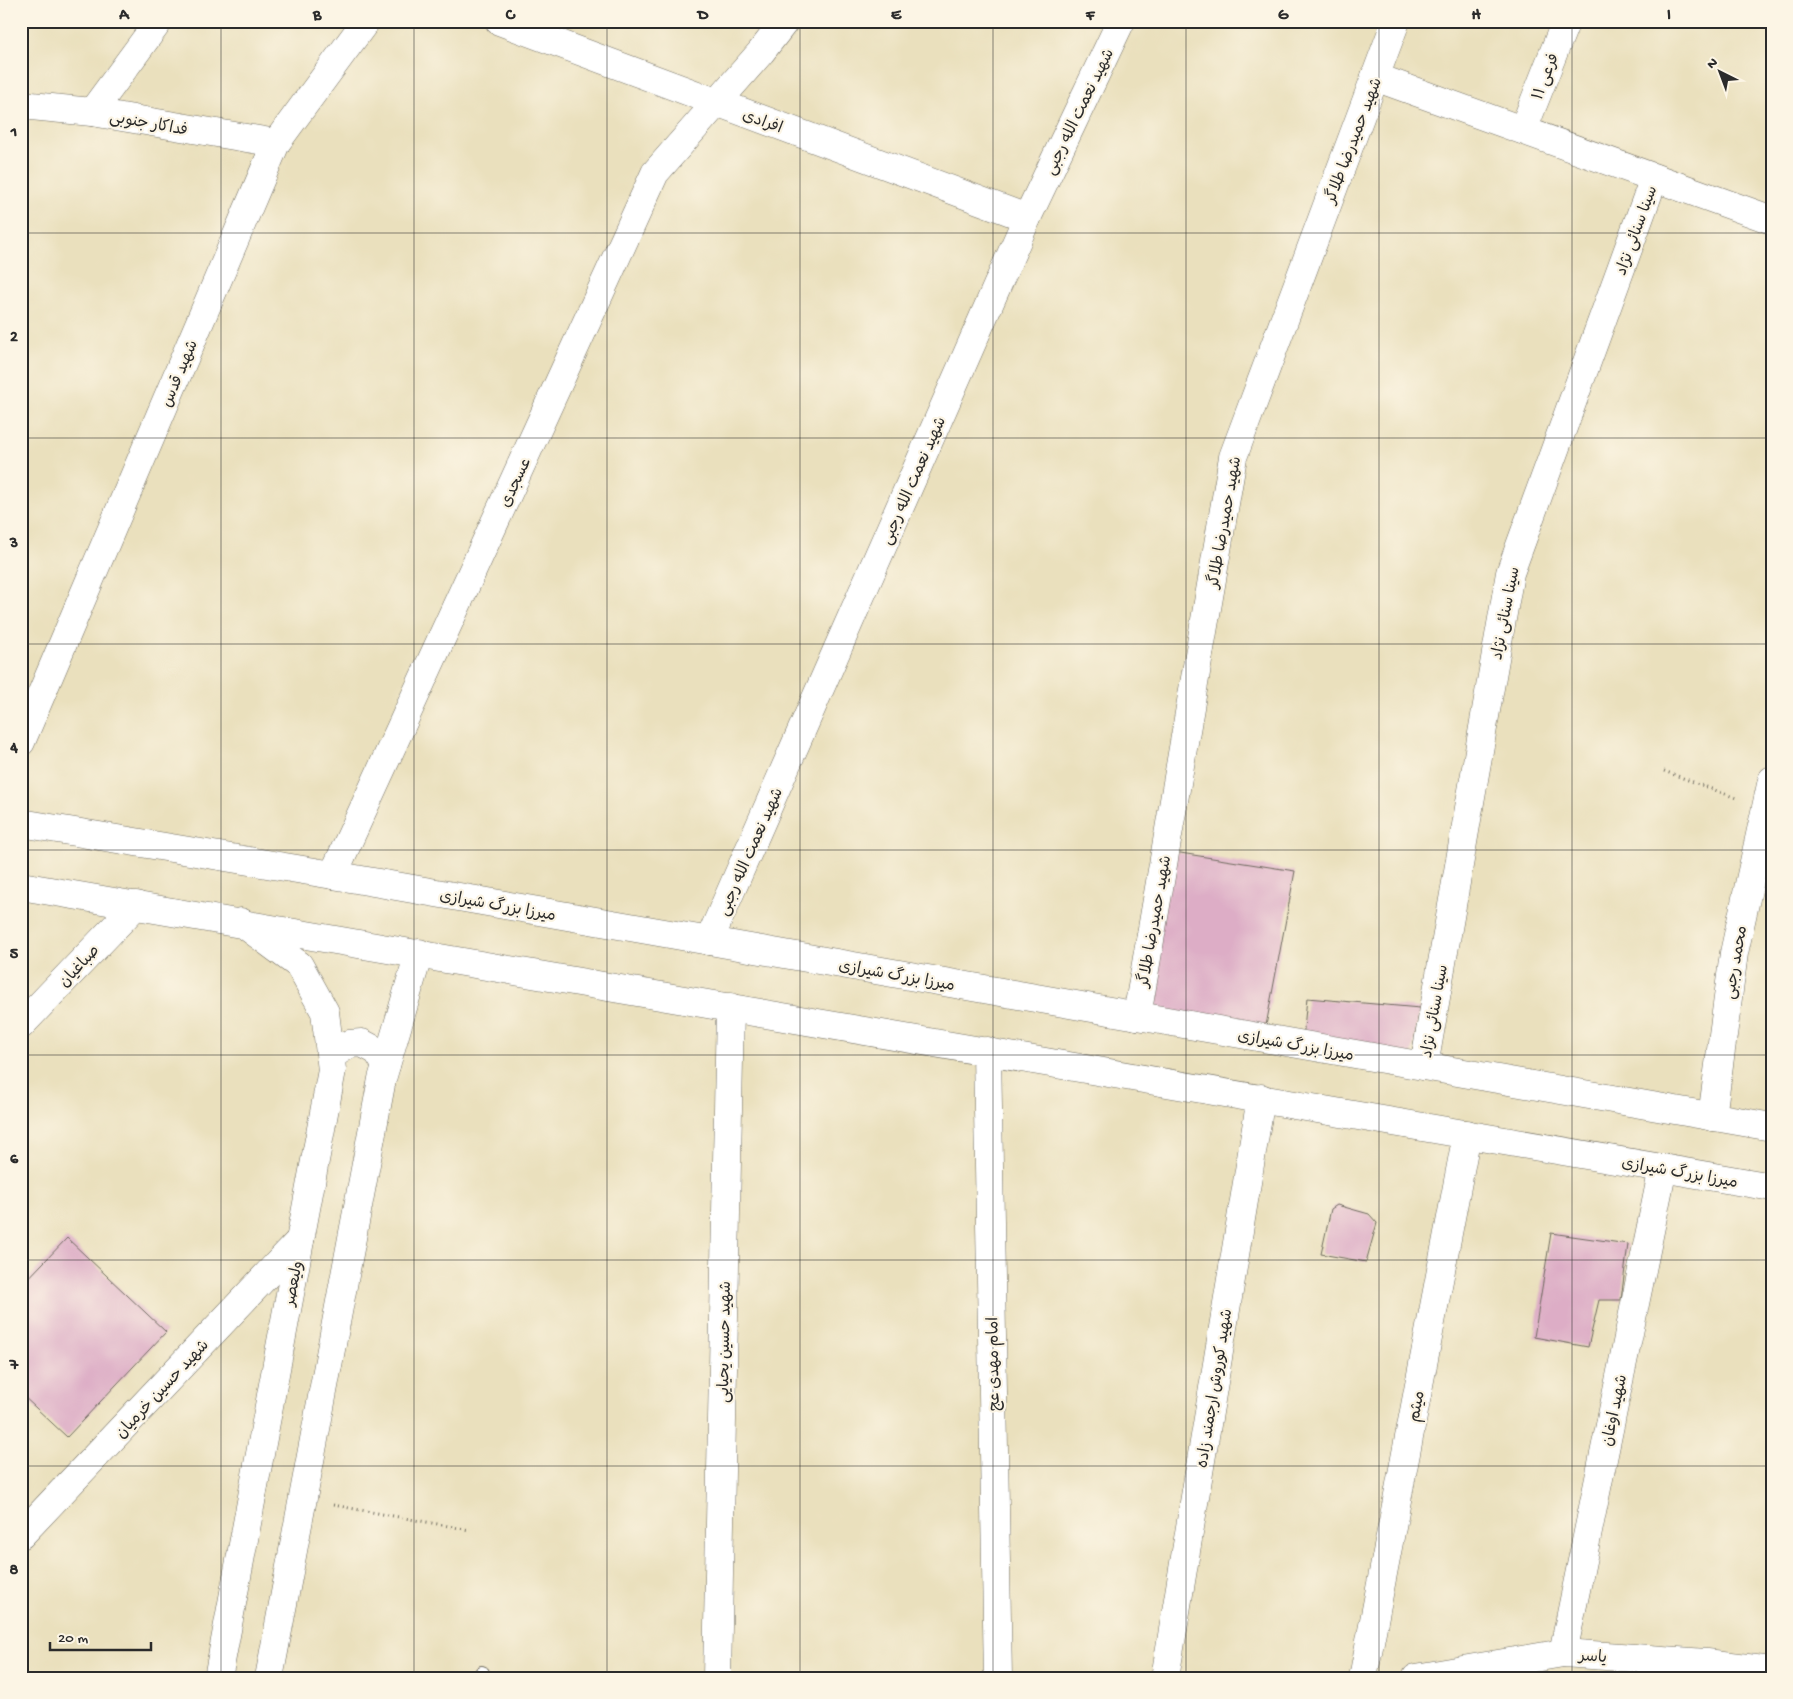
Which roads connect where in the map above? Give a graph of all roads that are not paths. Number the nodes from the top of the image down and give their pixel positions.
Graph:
1 (159, 21) edge
2 (366, 21) edge
3 (499, 21) edge
4 (785, 21) edge
5 (1121, 21) edge
6 (1396, 21) edge
7 (1566, 21) edge
8 (1375, 77) junction
9 (716, 102) junction
10 (21, 105) edge
11 (92, 112) junction
12 (1523, 130) junction
13 (276, 143) junction
14 (1654, 178) junction
15 (1027, 218) junction
16 (1772, 220) edge
17 (21, 742) edge
18 (1772, 780) edge
19 (21, 823) edge
20 (333, 875) junction
21 (21, 886) edge
22 (136, 905) junction
23 (240, 922) junction
24 (709, 941) junction
25 (419, 953) junction
26 (730, 1006) junction
27 (1137, 1016) junction
28 (21, 1025) edge
29 (987, 1051) junction
30 (331, 1056) junction
31 (386, 1065) junction
32 (1424, 1066) junction
33 (1262, 1098) junction
34 (1712, 1117) junction
35 (1772, 1127) edge
36 (1467, 1134) junction
37 (1663, 1168) junction
38 (1772, 1186) edge
39 (300, 1240) junction
40 (21, 1535) edge
41 (1563, 1653) junction
42 (1706, 1670) edge
43 (1772, 1670) edge
44 (218, 1678) edge
45 (269, 1678) edge
46 (717, 1678) edge
47 (998, 1678) edge
48 (1165, 1678) edge
49 (1363, 1678) edge
50 (1416, 1678) edge

1 - 11 street
2 - 13 street, شهید قدس
3 - 9 street, افرادی
4 - 9 street, عسجدی
5 - 15 street, شهید نعمت الله رجبی
6 - 8 street, شهید حمیدرضا طلاگر
7 - 12 street, فرعی ۱۱
8 - 12 street
8 - 27 street, شهید حمیدرضا طلاگر
9 - 15 street, افرادی
9 - 20 street, عسجدی
10 - 11 street, فداکار جنوبی
11 - 13 street, فداکار جنوبی
12 - 14 street
13 - 17 street, شهید قدس
14 - 16 street
14 - 32 street, سینا سنائی نژاد
15 - 24 street, شهید نعمت الله رجبی
18 - 34 street, محمد رجبی
19 - 20 street, میرزا بزرگ شیرازی
20 - 24 street, میرزا بزرگ شیرازی
21 - 22 street, میرزا بزرگ شیرازی
22 - 23 street, میرزا بزرگ شیرازی
22 - 28 street, صباغیان
23 - 25 street, میرزا بزرگ شیرازی
23 - 30 street, ولیعصر
24 - 27 street, میرزا بزرگ شیرازی
25 - 26 street, میرزا بزرگ شیرازی
25 - 31 street
26 - 29 street, میرزا بزرگ شیرازی
26 - 46 street, شهید حسین یحیایی
27 - 32 street, میرزا بزرگ شیرازی
29 - 33 street, میرزا بزرگ شیرازی
29 - 47 street, امام مهدی عج
30 - 31 street
30 - 39 street, ولیعصر
31 - 45 street
32 - 34 street, میرزا بزرگ شیرازی
33 - 36 street, میرزا بزرگ شیرازی
33 - 48 street, شهید کوروش ارجمند زاده
34 - 35 street, میرزا بزرگ شیرازی
36 - 37 street, میرزا بزرگ شیرازی
36 - 49 street, میثم
37 - 38 street, میرزا بزرگ شیرازی
37 - 41 street, شهید اوغان
39 - 40 street, شهید حسین خرمیان
39 - 44 street, ولیعصر
41 - 42 street, یاسر
41 - 50 street, یاسر
42 - 43 street, یاسر

